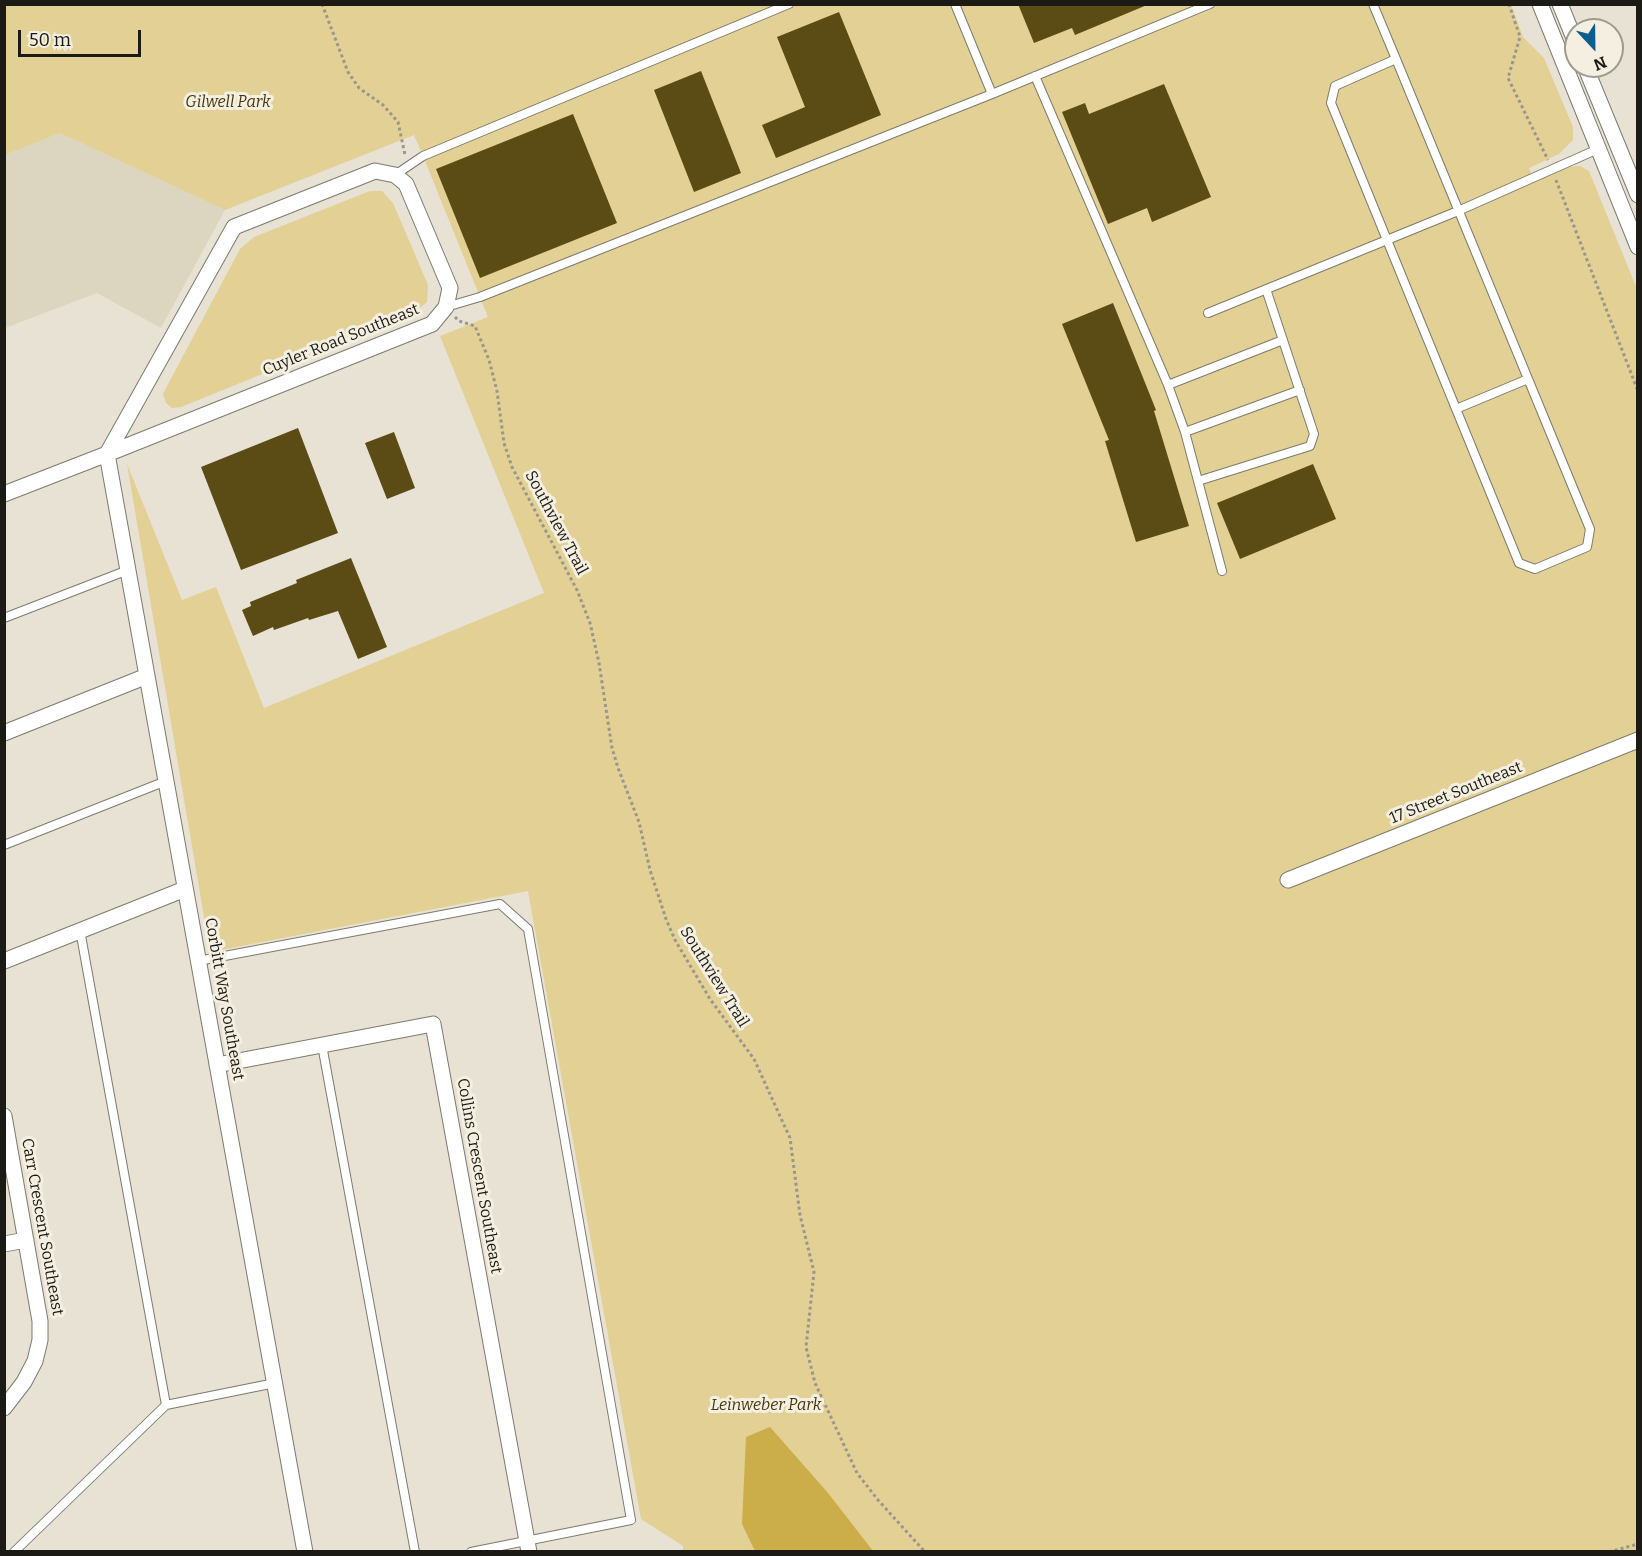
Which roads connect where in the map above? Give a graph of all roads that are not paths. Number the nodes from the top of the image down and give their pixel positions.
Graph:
1 (789, 4) edge
2 (955, 4) edge
3 (1210, 4) edge
4 (1373, 4) edge
5 (1540, 4) edge
6 (1560, 4) edge
7 (1566, 18) edge
8 (1396, 59) junction
9 (1035, 76) junction
10 (1590, 78) edge
11 (992, 94) junction
12 (1598, 149) junction
13 (395, 174) junction
14 (1638, 195) edge
15 (1458, 211) junction
16 (1386, 240) junction
17 (1638, 247) edge
18 (1266, 289) junction
19 (446, 307) junction
20 (1208, 313) dead end
21 (1283, 340) junction
22 (1528, 379) junction
23 (1168, 385) junction
24 (1300, 390) junction
25 (1456, 409) junction
26 (1185, 432) junction
27 (107, 453) junction
28 (1198, 481) junction
29 (4, 494) edge
30 (128, 570) junction
31 (1222, 572) dead end
32 (4, 618) edge
33 (147, 676) junction
34 (4, 733) edge
35 (1638, 740) edge
36 (166, 781) junction
37 (4, 845) edge
38 (1288, 880) dead end
39 (185, 889) junction
40 (80, 930) junction
41 (4, 961) edge
42 (198, 961) junction
43 (322, 1045) junction
44 (217, 1065) junction
45 (4, 1116) edge
46 (7, 1145) edge
47 (26, 1240) junction
48 (4, 1244) edge
49 (274, 1383) junction
50 (166, 1405) junction
51 (4, 1408) edge
52 (528, 1546) edge
53 (14, 1551) edge
54 (305, 1551) edge
55 (415, 1551) edge
56 (471, 1551) edge

1 - 13 lane
2 - 11 lane
3 - 9 lane
4 - 8 lane
5 - 12 street
6 - 7 street
8 - 15 lane
8 - 16 lane
9 - 11 lane
9 - 23 lane
10 - 14 street
11 - 19 lane
12 - 15 lane
12 - 17 street
13 - 19 street
13 - 27 street
15 - 16 lane
15 - 22 lane
16 - 18 lane
16 - 25 lane
18 - 20 lane
18 - 21 lane
19 - 27 street, Cuyler Road Southeast
21 - 23 lane
21 - 24 lane
22 - 25 lane
22 - 25 lane
23 - 26 lane
24 - 26 lane
24 - 28 lane
26 - 28 lane
27 - 29 street, Cuyler Road Southeast
27 - 30 street, Corbitt Way Southeast
28 - 31 lane
30 - 32 lane
30 - 33 street, Corbitt Way Southeast
33 - 34 street
33 - 36 street, Corbitt Way Southeast
35 - 38 street, 17 Street Southeast
36 - 37 lane
36 - 39 street, Corbitt Way Southeast
39 - 40 street
39 - 42 street, Corbitt Way Southeast
40 - 41 street
40 - 50 lane
42 - 44 street, Corbitt Way Southeast
42 - 52 lane
43 - 44 street, Collins Crescent Southeast
43 - 52 street, Collins Crescent Southeast
43 - 55 lane
44 - 49 street, Corbitt Way Southeast
45 - 46 street, Carr Crescent Southeast
46 - 47 street, Carr Crescent Southeast
47 - 48 street
47 - 51 street, Carr Crescent Southeast
49 - 50 lane
49 - 54 street, Corbitt Way Southeast
50 - 53 lane
52 - 56 lane

